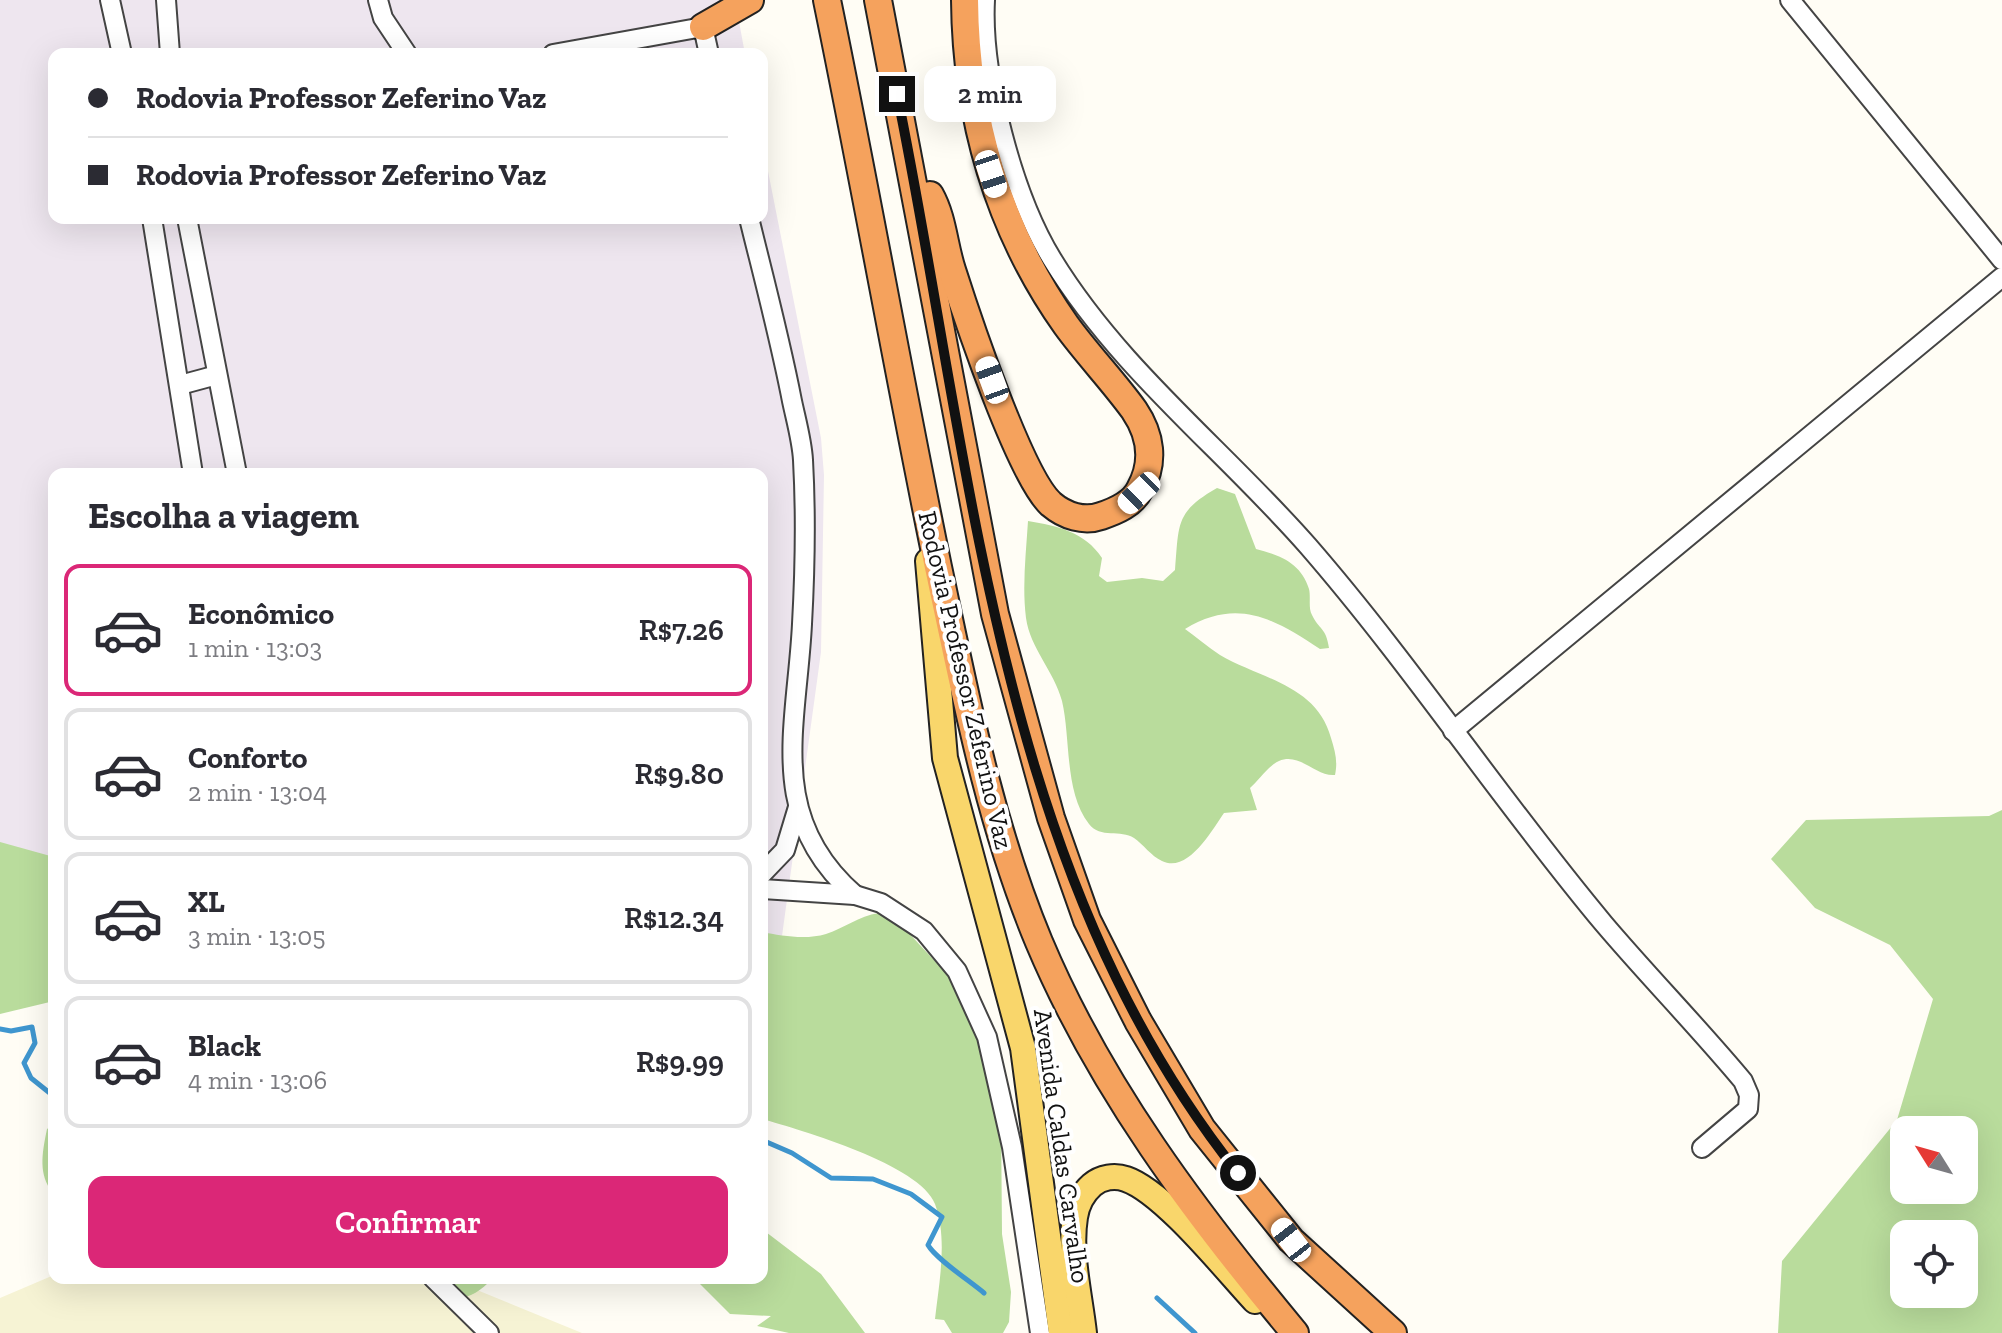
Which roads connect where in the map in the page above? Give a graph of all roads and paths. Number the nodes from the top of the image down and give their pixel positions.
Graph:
1 (110, 0) edge
2 (166, 0) edge
3 (378, 0) edge
4 (750, 0) edge
5 (827, 0) edge
6 (878, 0) edge
7 (965, 0) edge
8 (985, 0) edge
9 (1790, 0) edge
10 (703, 27) junction
11 (121, 48) edge
12 (170, 48) edge
13 (403, 48) edge
14 (586, 48) edge
15 (708, 48) edge
16 (910, 156) junction
17 (153, 224) edge
18 (188, 224) edge
19 (750, 224) edge
20 (2002, 260) edge
21 (2002, 277) edge
22 (217, 375) junction
23 (180, 385) junction
24 (235, 449) junction
25 (192, 466) edge
26 (224, 468) edge
27 (237, 468) edge
28 (924, 498) junction
29 (1453, 731) junction
30 (799, 804) junction
31 (768, 868) edge
32 (768, 889) edge
33 (855, 895) junction
34 (1702, 1148) dead end
35 (439, 1284) edge
36 (489, 1333) edge
37 (1040, 1333) edge
38 (1061, 1333) edge
39 (1084, 1333) edge
40 (1294, 1333) edge
41 (1393, 1333) edge

1 - 11 street
2 - 12 street
3 - 13 street
4 - 10 highway
5 - 28 highway, Rodovia Professor Zeferino Vaz
6 - 16 highway, Rodovia Professor Zeferino Vaz
7 - 16 highway
8 - 29 street
9 - 20 street
10 - 14 street
10 - 15 street
16 - 41 highway, Rodovia Professor Zeferino Vaz
17 - 23 street
18 - 22 street
19 - 30 street
21 - 29 street
22 - 23 street
22 - 24 street
23 - 25 street
24 - 26 street
24 - 27 street
28 - 38 main road, Avenida Caldas Carvalho
28 - 40 highway, Rodovia Professor Zeferino Vaz
29 - 34 street
30 - 31 street
30 - 33 street
32 - 33 street
33 - 37 street, Avenida Caldas Carvalho
35 - 36 street
39 - 40 main road, Avenida Caldas Carvalho

